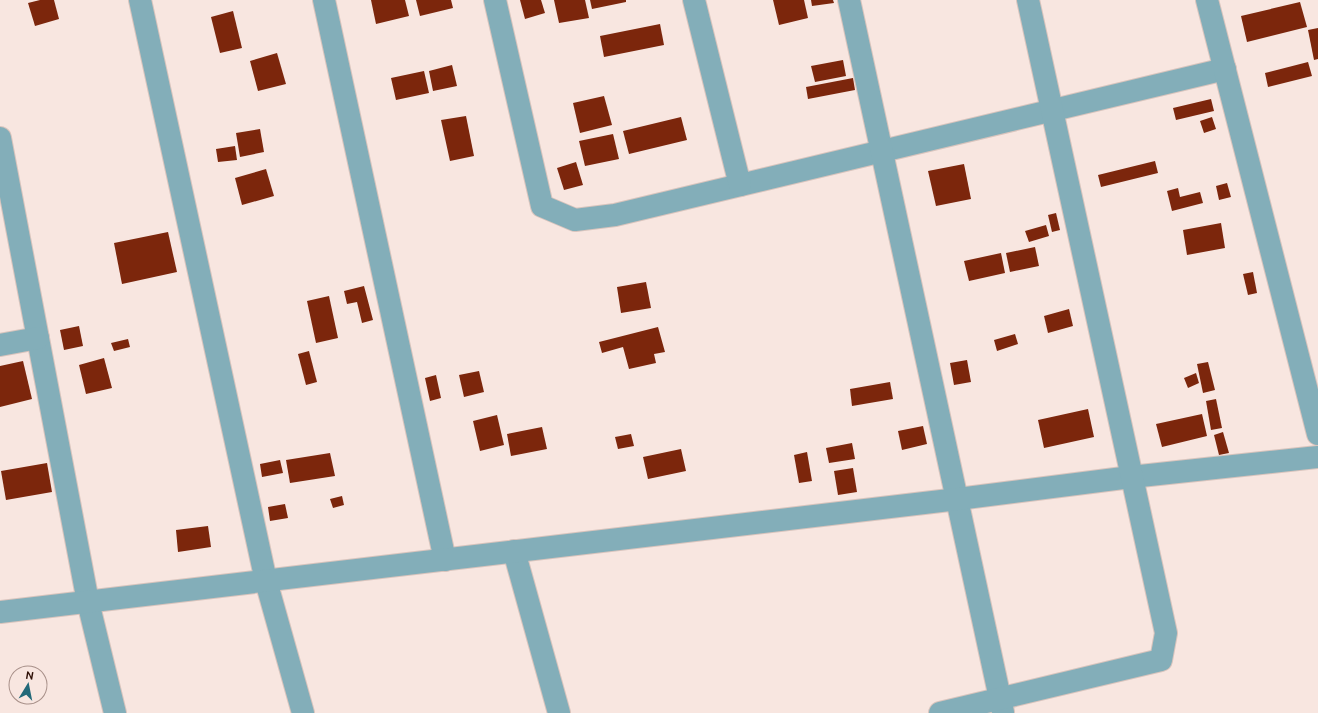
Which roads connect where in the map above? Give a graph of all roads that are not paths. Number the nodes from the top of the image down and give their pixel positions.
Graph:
1 (140, 0) edge
2 (324, 0) edge
3 (495, 0) edge
4 (694, 0) edge
5 (849, 0) edge
6 (1028, 0) edge
7 (1208, 0) edge
8 (1225, 68) junction
9 (1052, 110) junction
10 (0, 138) edge
11 (882, 151) junction
12 (740, 185) junction
13 (38, 338) junction
14 (0, 345) edge
15 (1318, 434) edge
16 (1318, 457) edge
17 (1131, 477) junction
18 (958, 499) junction
19 (514, 552) junction
20 (445, 560) junction
21 (266, 581) junction
22 (88, 602) junction
23 (0, 612) edge
24 (1002, 706) edge
25 (115, 713) edge
26 (303, 713) edge
27 (558, 713) edge
28 (940, 713) edge

1 - 21 street
2 - 20 street
3 - 12 street
4 - 12 street
5 - 11 street
6 - 9 street
7 - 8 street
8 - 9 street
8 - 15 street
9 - 11 street
9 - 17 street
10 - 13 street
11 - 12 street
11 - 18 street
13 - 14 street
13 - 22 street
16 - 17 street
17 - 18 street
17 - 24 street
18 - 19 street
18 - 24 street
19 - 20 street
19 - 27 street
20 - 21 street
21 - 22 street
21 - 26 street
22 - 23 street
22 - 25 street
24 - 28 street

